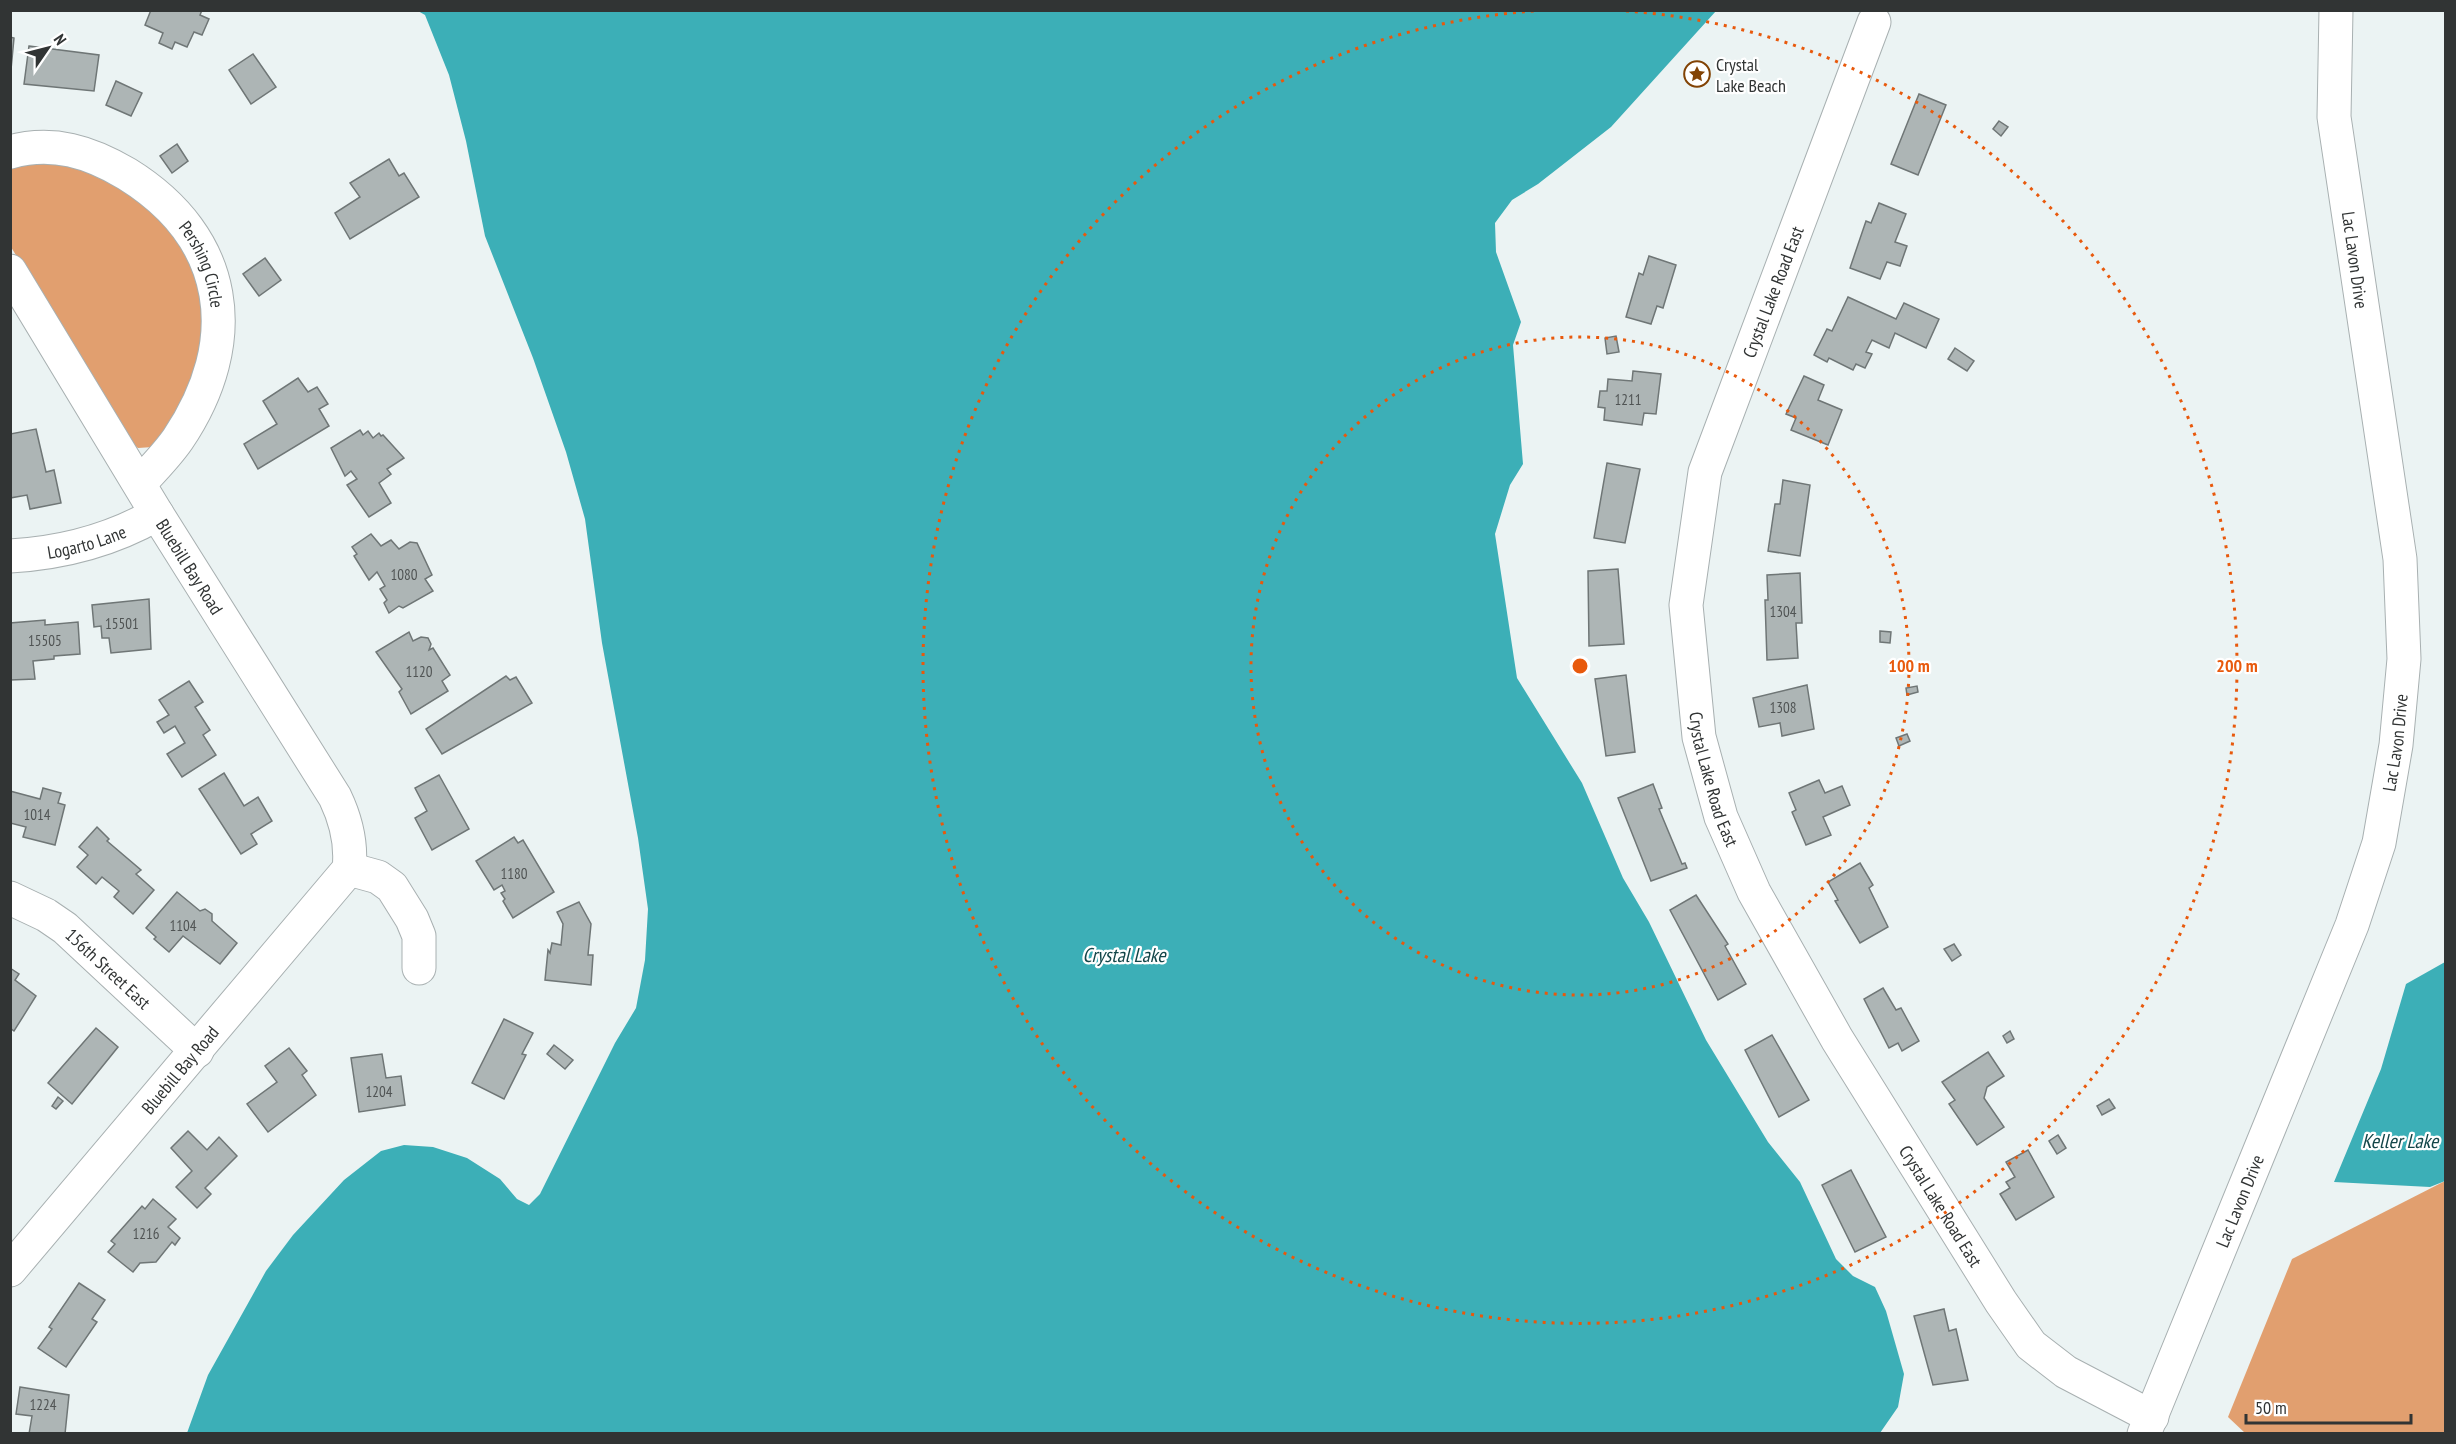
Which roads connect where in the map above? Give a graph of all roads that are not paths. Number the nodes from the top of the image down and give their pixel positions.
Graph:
1 (2336, 10) edge
2 (1875, 22) dead end
3 (10, 152) edge
4 (10, 271) edge
5 (140, 483) junction
6 (157, 514) junction
7 (10, 556) edge
8 (349, 869) junction
9 (10, 898) edge
10 (419, 968) dead end
11 (197, 1051) junction
12 (10, 1270) edge
13 (2148, 1425) edge

1 - 13 street, Lac Lavon Drive
2 - 13 street, Crystal Lake Road East
3 - 5 street, Pershing Circle
4 - 5 street, Bluebill Bay Road
5 - 6 street, Bluebill Bay Road
6 - 7 street, Logarto Lane
6 - 8 street, Bluebill Bay Road
8 - 10 street
8 - 11 street, Bluebill Bay Road
9 - 11 street, 156th Street East
11 - 12 street, Bluebill Bay Road

